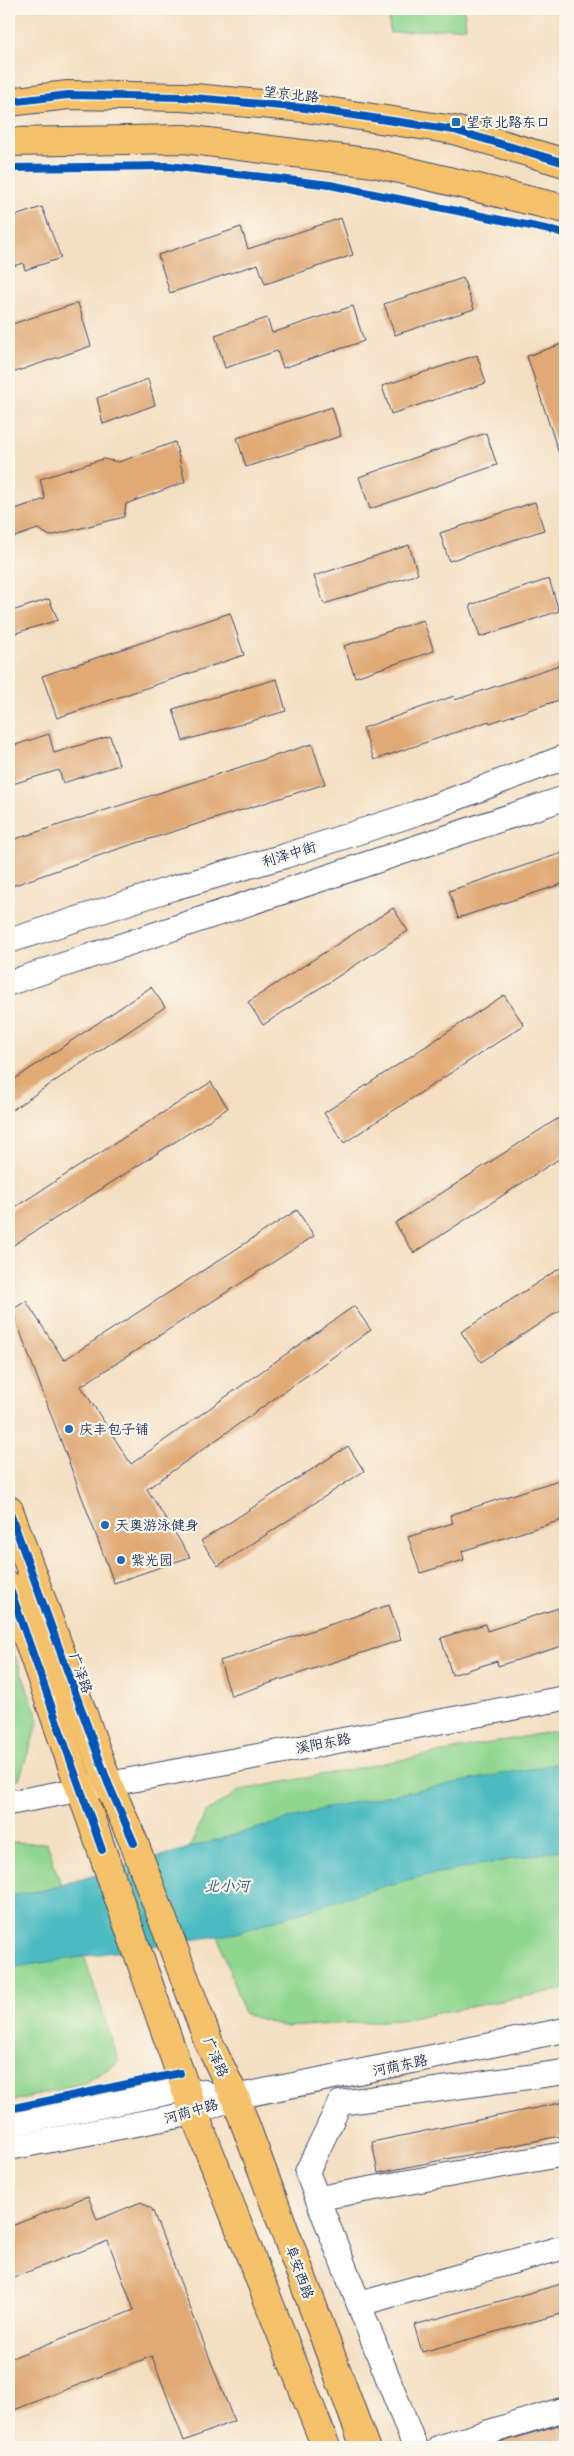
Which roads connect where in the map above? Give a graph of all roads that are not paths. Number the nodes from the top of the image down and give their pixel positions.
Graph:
1 (9, 102) edge
2 (9, 142) edge
3 (565, 163) edge
4 (565, 209) edge
5 (565, 757) edge
6 (565, 798) edge
7 (9, 941) edge
8 (9, 983) edge
9 (9, 1510) edge
10 (9, 1586) edge
11 (565, 1698) edge
12 (108, 1783) junction
13 (80, 1790) junction
14 (9, 1803) edge
15 (565, 2030) edge
16 (565, 2072) edge
17 (235, 2097) junction
18 (190, 2101) junction
19 (9, 2124) edge
20 (9, 2148) edge
21 (565, 2154) edge
22 (319, 2198) junction
23 (565, 2247) edge
24 (359, 2304) junction
25 (565, 2409) edge
26 (326, 2447) edge
27 (365, 2447) edge
28 (416, 2447) edge
29 (440, 2447) edge

1 - 3 main road, 望京北路
2 - 4 main road
5 - 7 street, 利泽中街
6 - 8 street
9 - 12 main road, 广泽路
10 - 13 main road
11 - 12 street, 溪阳东路
12 - 13 street, 溪阳东路
12 - 17 main road, 广泽路
13 - 14 street, 溪阳东路
13 - 18 main road
15 - 17 street, 河荫东路
16 - 22 street
17 - 18 street, 河荫中路
17 - 27 main road, 阜安西路
18 - 19 street, 河荫中路
18 - 20 street, 河荫中路
18 - 26 main road
21 - 22 street
22 - 24 street
23 - 24 street
24 - 28 street
25 - 29 street

